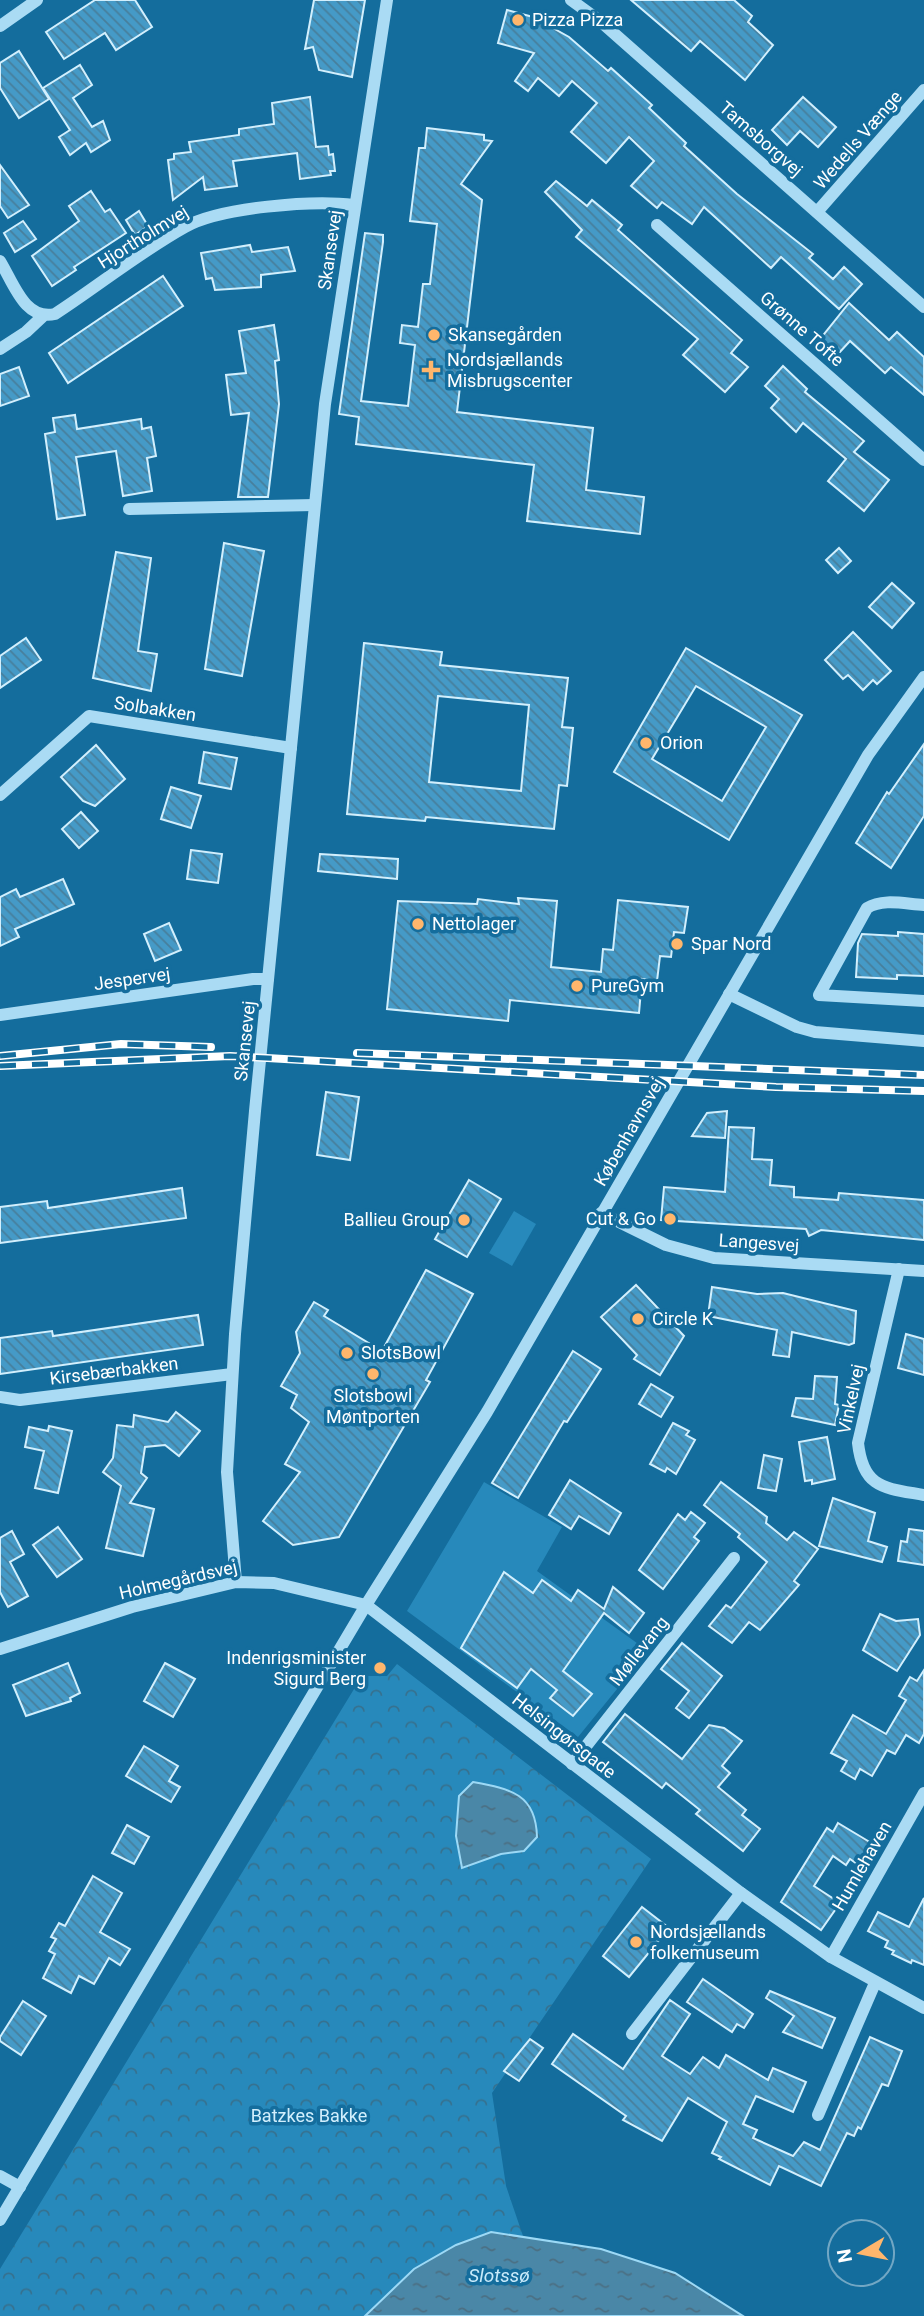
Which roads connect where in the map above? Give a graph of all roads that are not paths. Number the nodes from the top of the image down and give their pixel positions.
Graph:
1 (37, 0) edge
2 (387, 0) edge
3 (571, 0) edge
4 (0, 26) edge
5 (924, 90) edge
6 (354, 205) junction
7 (817, 212) junction
8 (657, 225) dead end
9 (0, 261) edge
10 (924, 307) edge
11 (42, 317) junction
12 (0, 349) edge
13 (924, 460) edge
14 (314, 505) junction
15 (128, 509) dead end
16 (924, 677) edge
17 (291, 748) junction
18 (0, 795) edge
19 (924, 905) edge
20 (268, 979) junction
21 (729, 994) junction
22 (924, 1001) edge
23 (0, 1015) edge
24 (924, 1041) edge
25 (601, 1213) junction
26 (899, 1269) junction
27 (924, 1271) edge
28 (232, 1374) junction
29 (0, 1397) edge
30 (924, 1495) edge
31 (734, 1558) dead end
32 (236, 1582) junction
33 (366, 1605) junction
34 (0, 1649) edge
35 (572, 1764) junction
36 (924, 1793) edge
37 (741, 1893) junction
38 (831, 1957) junction
39 (875, 1983) junction
40 (924, 2008) edge
41 (632, 2034) dead end
42 (818, 2115) dead end
43 (0, 2176) edge
44 (20, 2187) junction
45 (0, 2220) edge

1 - 4 street
2 - 6 street, Skansevej
3 - 7 street, Tamsborgvej
5 - 7 street, Wedells Vænge
6 - 11 street, Hjortholmvej
6 - 14 street, Skansevej
7 - 10 street, Tamsborgvej
8 - 13 street, Grønne Tofte
9 - 11 street
11 - 12 street, Hjortholmvej
14 - 15 street
14 - 17 street, Skansevej
16 - 21 street, Københavnsvej
17 - 18 street, Solbakken
17 - 20 street, Skansevej
19 - 22 street
20 - 23 street, Jespervej
20 - 28 street, Skansevej
21 - 24 street
21 - 25 street, Københavnsvej
25 - 26 street, Langesvej
25 - 33 street, Københavnsvej
26 - 27 street, Langesvej
26 - 30 street, Vinkelvej
28 - 29 street, Kirsebærbakken
28 - 32 street, Skansevej
31 - 35 street, Møllevang
32 - 33 street, Holmegårdsvej
32 - 34 street, Holmegårdsvej
33 - 35 street, Helsingørsgade
33 - 44 street
35 - 37 street, Helsingørsgade
36 - 38 street, Humlehaven
37 - 38 street, Helsingørsgade
37 - 41 street
38 - 39 street, Helsingørsgade
39 - 40 street, Helsingørsgade
39 - 42 street
43 - 44 street
44 - 45 street

